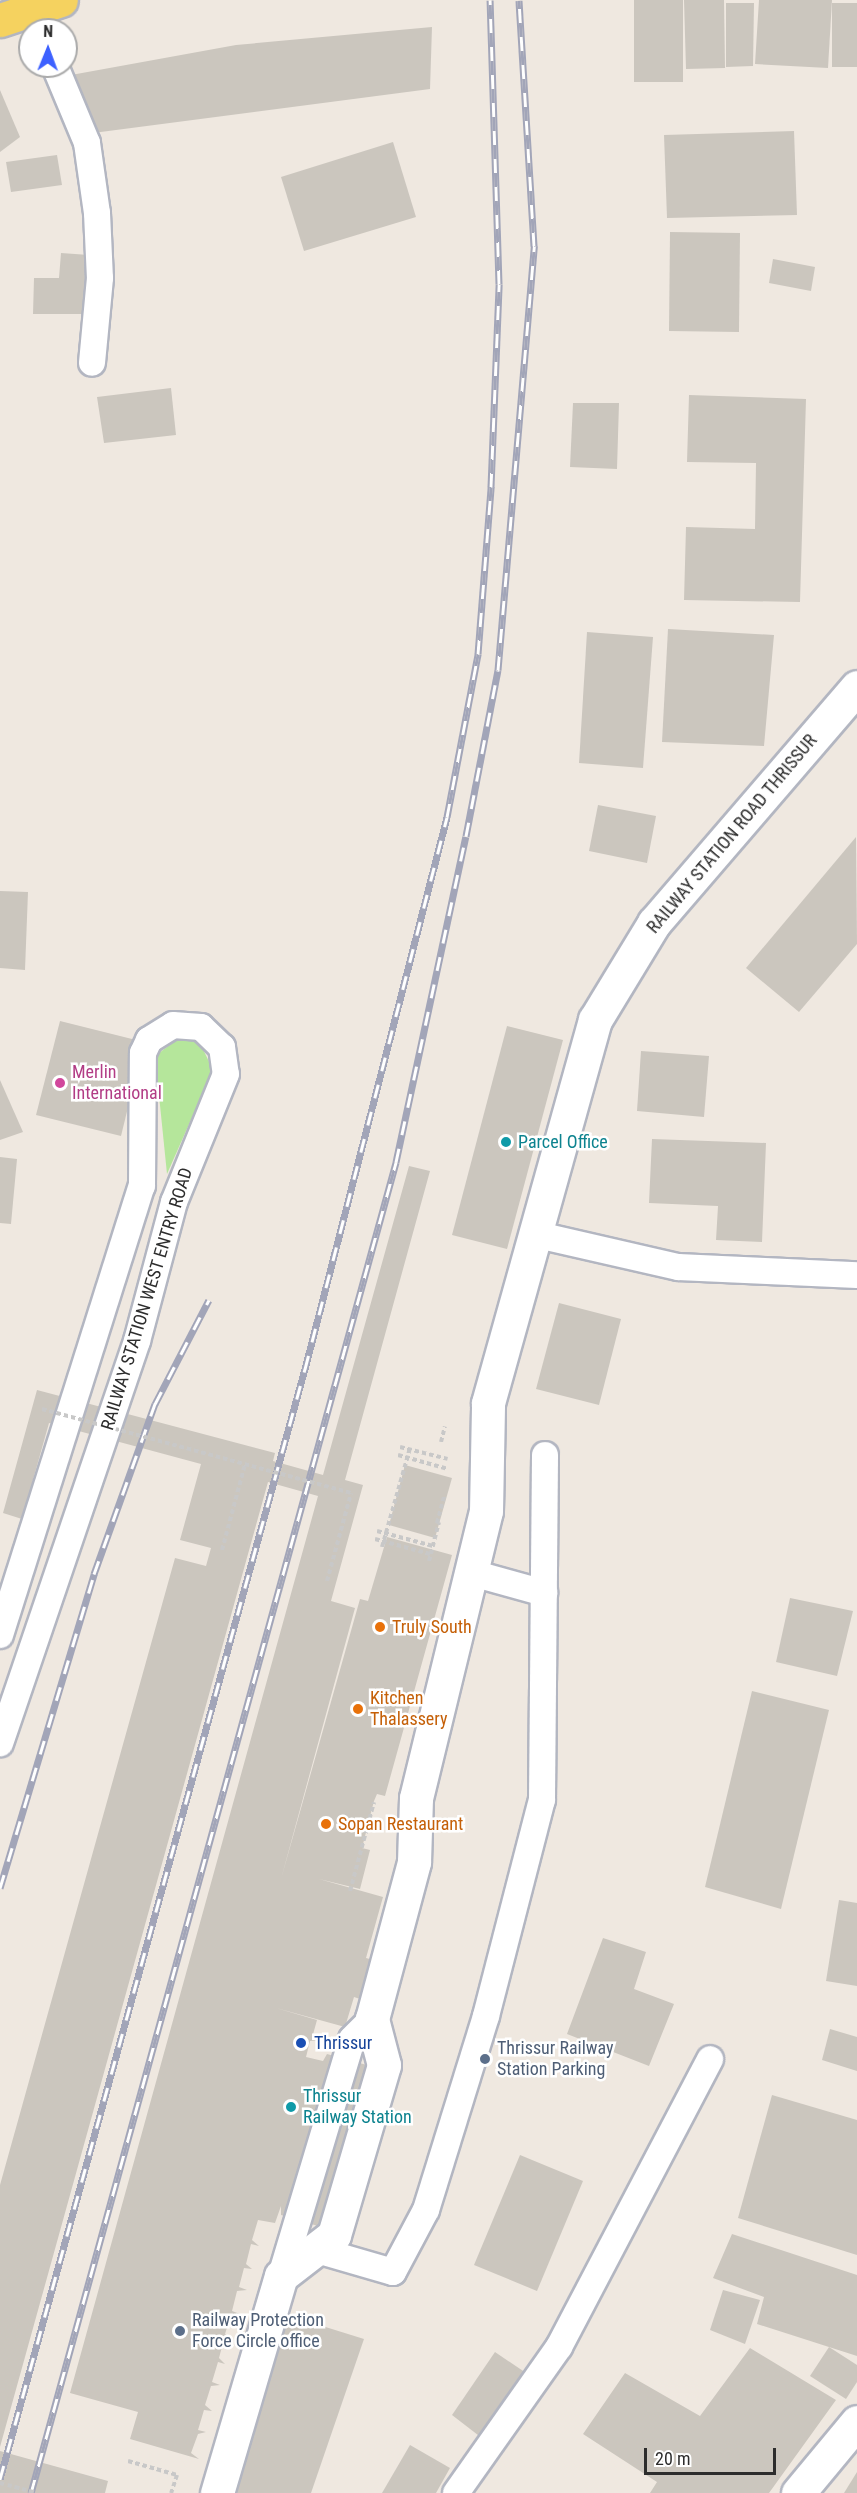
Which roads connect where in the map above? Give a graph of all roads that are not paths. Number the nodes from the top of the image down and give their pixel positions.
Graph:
1 (61, 0) edge
2 (23, 18) edge
3 (60, 78) edge
4 (92, 363) dead end
5 (857, 687) edge
6 (538, 1235) junction
7 (857, 1275) edge
8 (545, 1455) dead end
9 (472, 1573) junction
10 (544, 1593) junction
11 (0, 1635) edge
12 (0, 1743) edge
13 (372, 2019) junction
14 (710, 2059) dead end
15 (317, 2250) junction
16 (281, 2276) junction
17 (857, 2422) edge
18 (217, 2493) edge
19 (456, 2493) edge
20 (798, 2493) edge

1 - 2 main road
3 - 4 lane
5 - 6 street, RAILWAY STATION ROAD THRISSUR
6 - 7 lane
6 - 9 street, RAILWAY STATION ROAD THRISSUR
8 - 10 lane
9 - 10 lane
9 - 13 street, RAILWAY STATION ROAD THRISSUR
10 - 15 lane
11 - 12 lane, RAILWAY STATION WEST ENTRY ROAD
13 - 15 street, RAILWAY STATION ROAD THRISSUR
13 - 16 lane
14 - 19 lane
15 - 16 street, RAILWAY STATION ROAD THRISSUR
16 - 18 street
17 - 20 street

